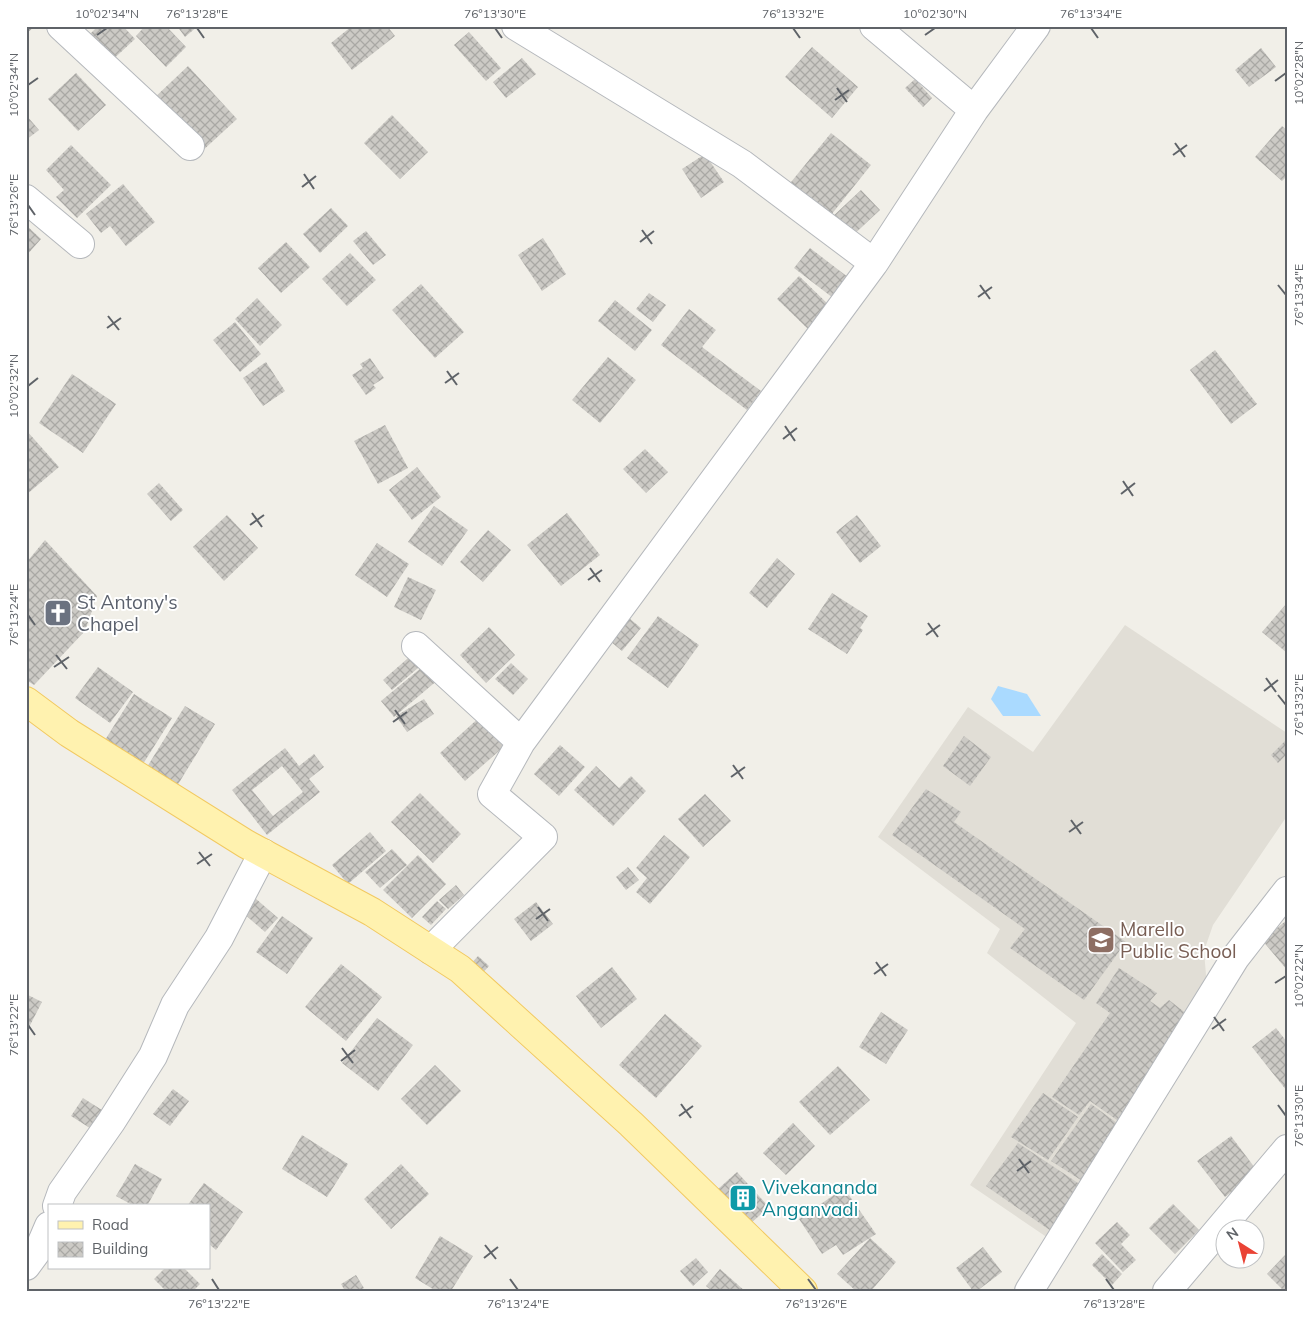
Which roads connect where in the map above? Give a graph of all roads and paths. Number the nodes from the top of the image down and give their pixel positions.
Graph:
1 (61, 26) edge
2 (516, 26) edge
3 (874, 26) edge
4 (1036, 26) edge
5 (974, 110) junction
6 (190, 146) dead end
7 (26, 199) edge
8 (80, 244) dead end
9 (874, 263) junction
10 (416, 646) dead end
11 (26, 701) edge
12 (521, 742) junction
13 (263, 853) junction
14 (1287, 891) edge
15 (431, 950) junction
16 (1287, 1149) edge
17 (58, 1204) edge
18 (48, 1228) edge
19 (26, 1266) edge
20 (803, 1291) edge
21 (1029, 1291) edge
22 (1167, 1291) edge

1 - 6 street
2 - 9 street
3 - 5 street
4 - 5 street
5 - 9 street
7 - 8 street
9 - 12 street
10 - 12 street
11 - 13 main road
12 - 15 street
13 - 15 main road
13 - 17 street
14 - 21 street
15 - 20 main road
16 - 22 street
18 - 19 street

